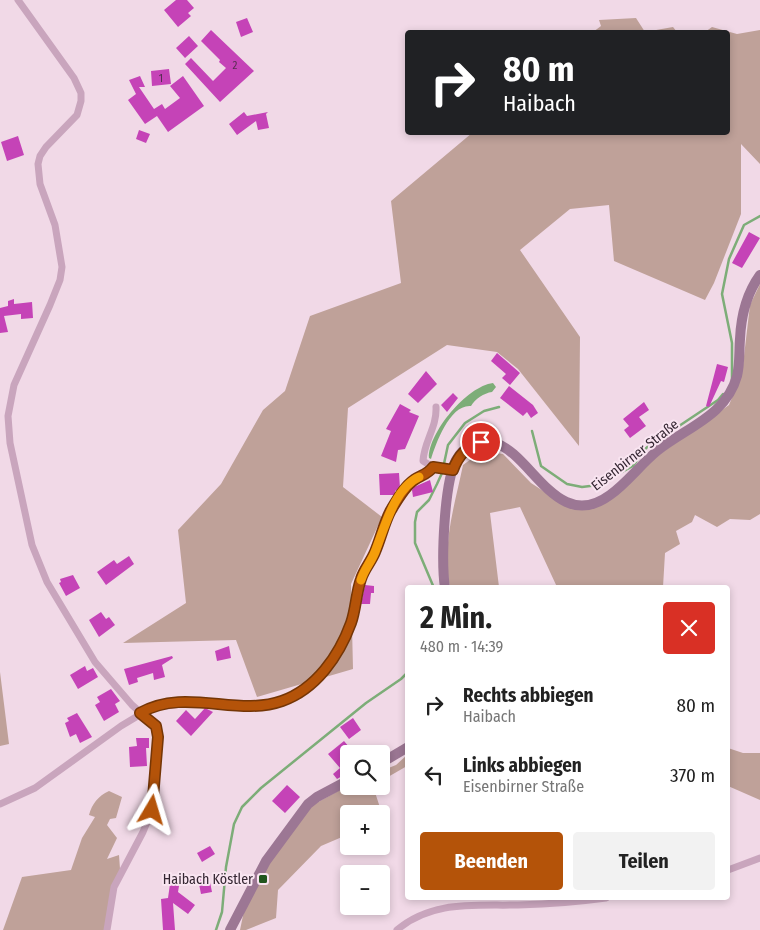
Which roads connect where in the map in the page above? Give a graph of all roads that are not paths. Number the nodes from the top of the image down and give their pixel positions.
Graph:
1 (18, 0) edge
2 (760, 275) edge
3 (436, 407) dead end
4 (442, 468) junction
5 (445, 585) edge
6 (140, 713) junction
7 (405, 749) edge
8 (390, 757) edge
9 (340, 785) edge
10 (0, 804) edge
11 (760, 858) edge
12 (730, 869) edge
13 (586, 900) edge
14 (107, 930) edge
15 (230, 930) edge
16 (397, 930) edge

1 - 6 street
2 - 4 main road, Eisenbirner Straße
3 - 4 street
4 - 5 main road, Eisenbirner Straße
4 - 6 street
6 - 10 street
6 - 14 street
7 - 8 main road
9 - 15 main road
11 - 12 street
13 - 16 street

